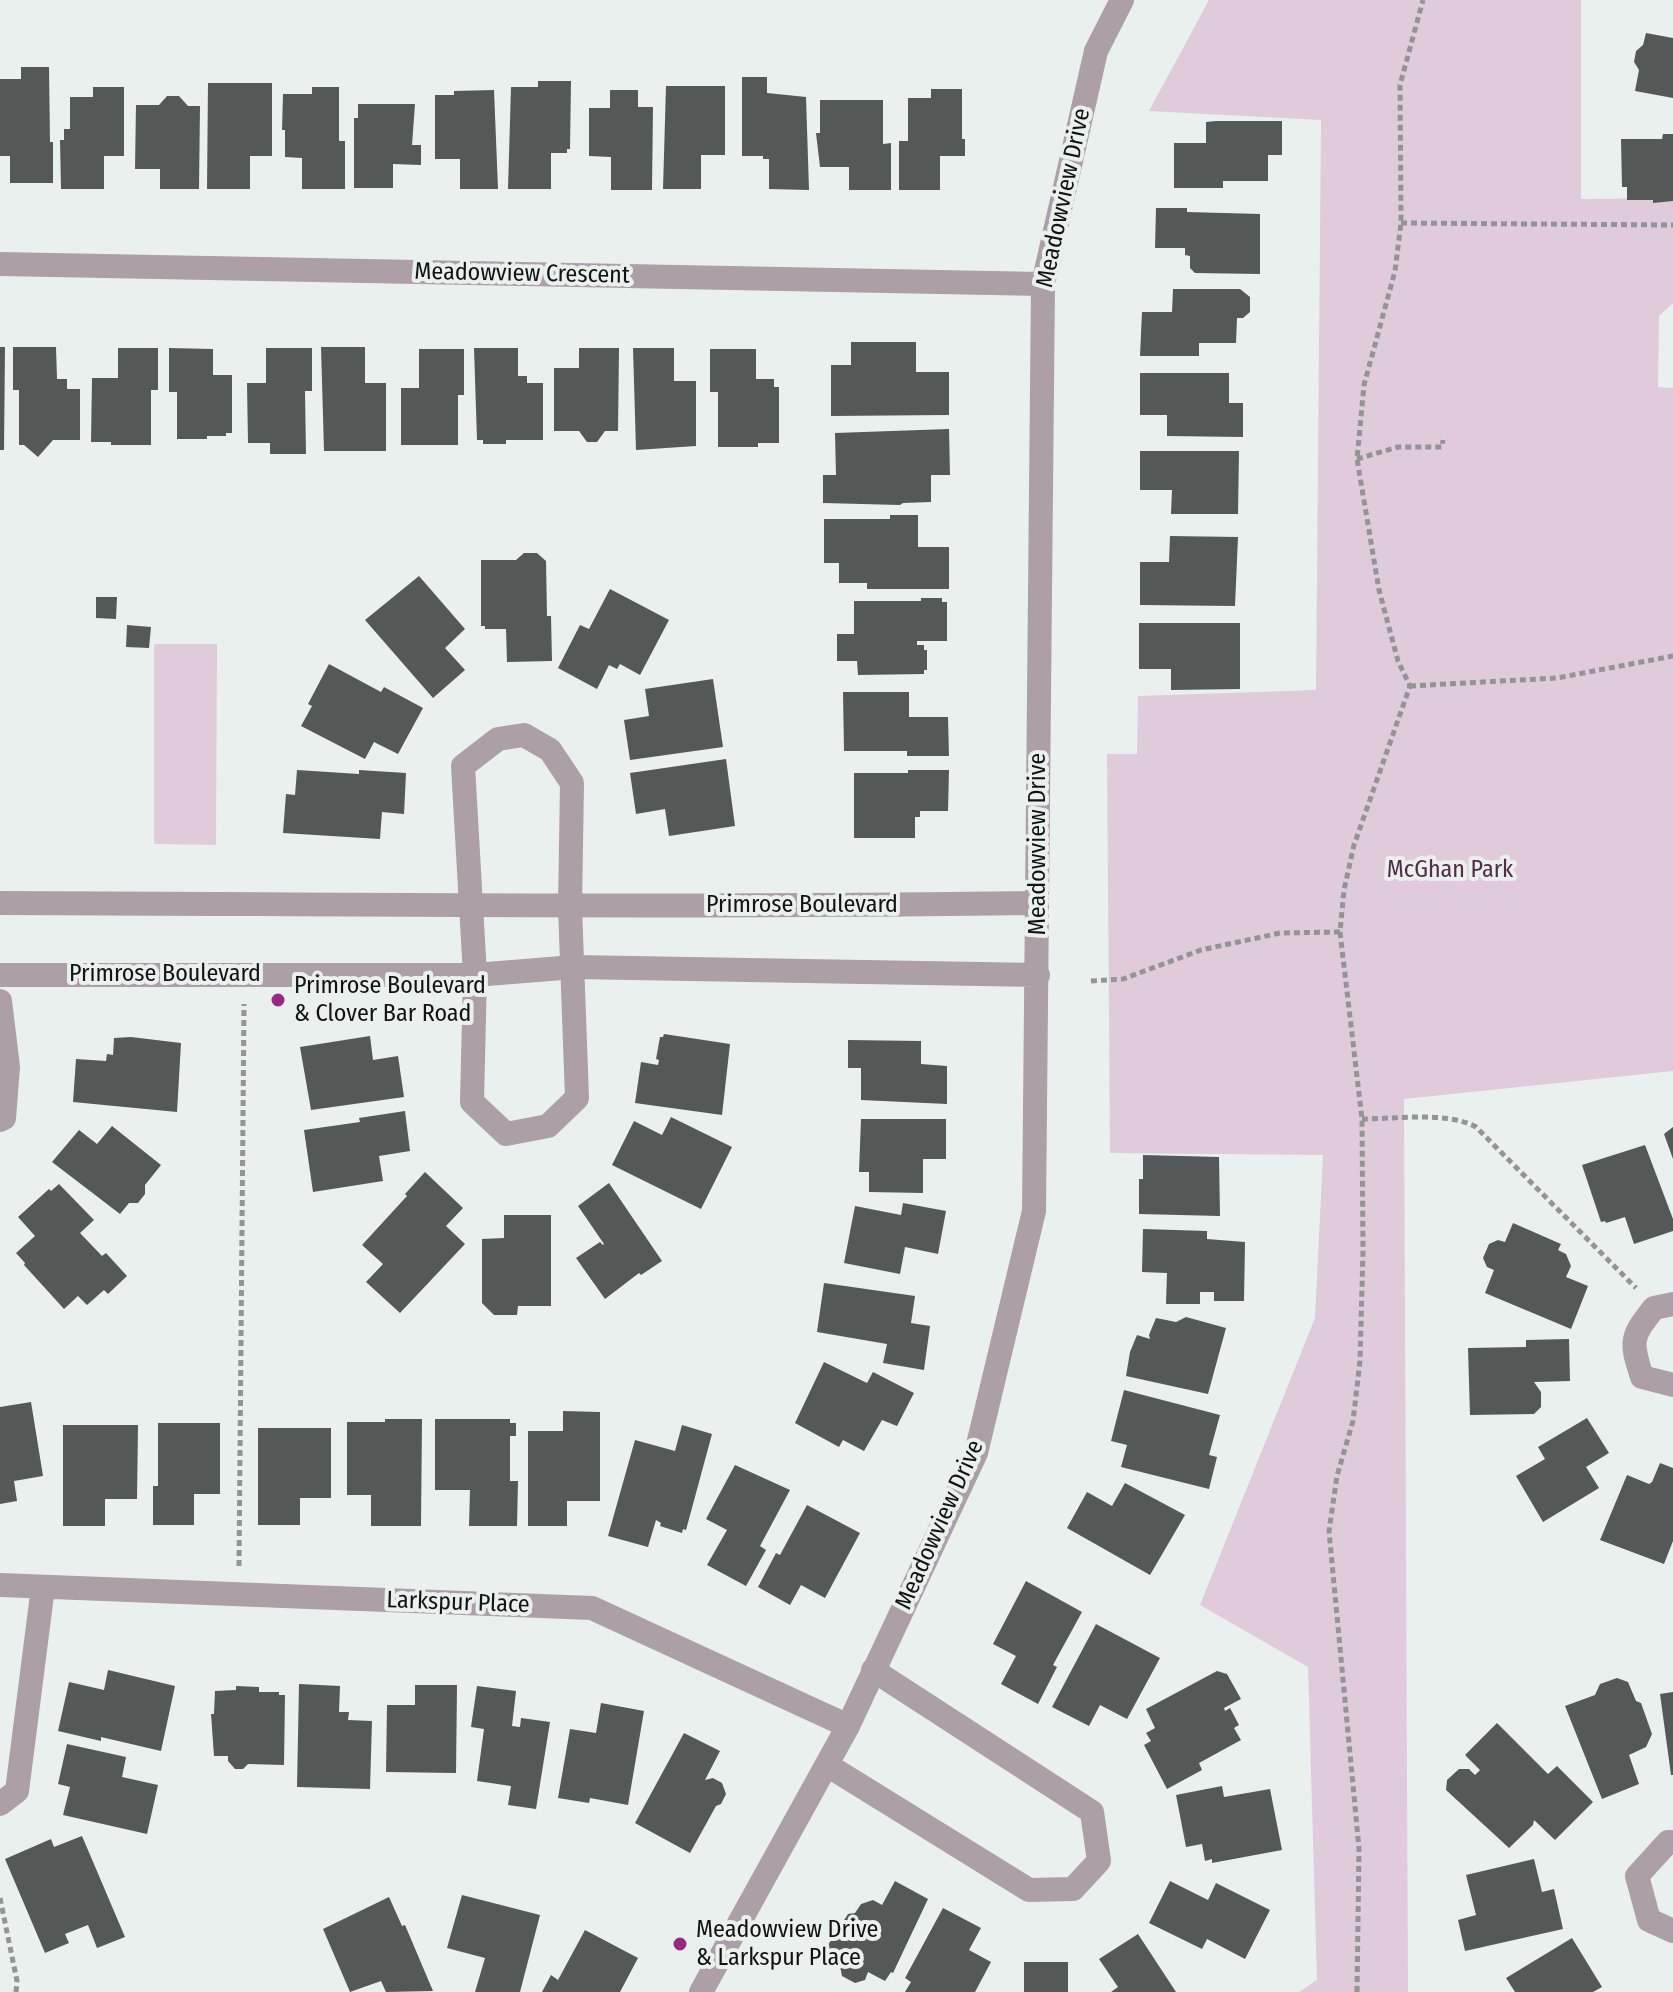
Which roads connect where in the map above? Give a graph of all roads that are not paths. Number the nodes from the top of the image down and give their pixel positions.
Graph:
1 (1122, 0) edge
2 (0, 264) edge
3 (1043, 284) junction
4 (0, 903) edge
5 (1035, 903) junction
6 (470, 904) junction
7 (570, 907) junction
8 (574, 967) junction
9 (0, 975) edge
10 (475, 975) junction
11 (1038, 975) junction
12 (0, 1001) edge
13 (0, 1120) edge
14 (1673, 1304) edge
15 (1673, 1385) edge
16 (0, 1585) edge
17 (43, 1587) junction
18 (873, 1670) junction
19 (848, 1726) junction
20 (827, 1765) junction
21 (0, 1804) edge
22 (1673, 1842) edge
23 (1673, 1931) edge
24 (701, 1992) edge

1 - 3 street, Meadowview Drive
2 - 3 street, Meadowview Crescent
3 - 5 street, Meadowview Drive
4 - 6 street, Primrose Boulevard
5 - 7 street, Primrose Boulevard
5 - 11 street, Meadowview Drive
6 - 7 street, Primrose Boulevard
6 - 7 street
6 - 10 street
7 - 8 street
8 - 10 street, Primrose Boulevard
8 - 10 street
8 - 11 street, Primrose Boulevard
9 - 10 street, Primrose Boulevard
11 - 18 street, Meadowview Drive
12 - 13 street
14 - 15 street
16 - 17 street, Larkspur Place
17 - 19 street, Larkspur Place
17 - 21 street
18 - 19 street, Meadowview Drive
18 - 20 street
19 - 20 street, Meadowview Drive
20 - 24 street, Meadowview Drive
22 - 23 street

